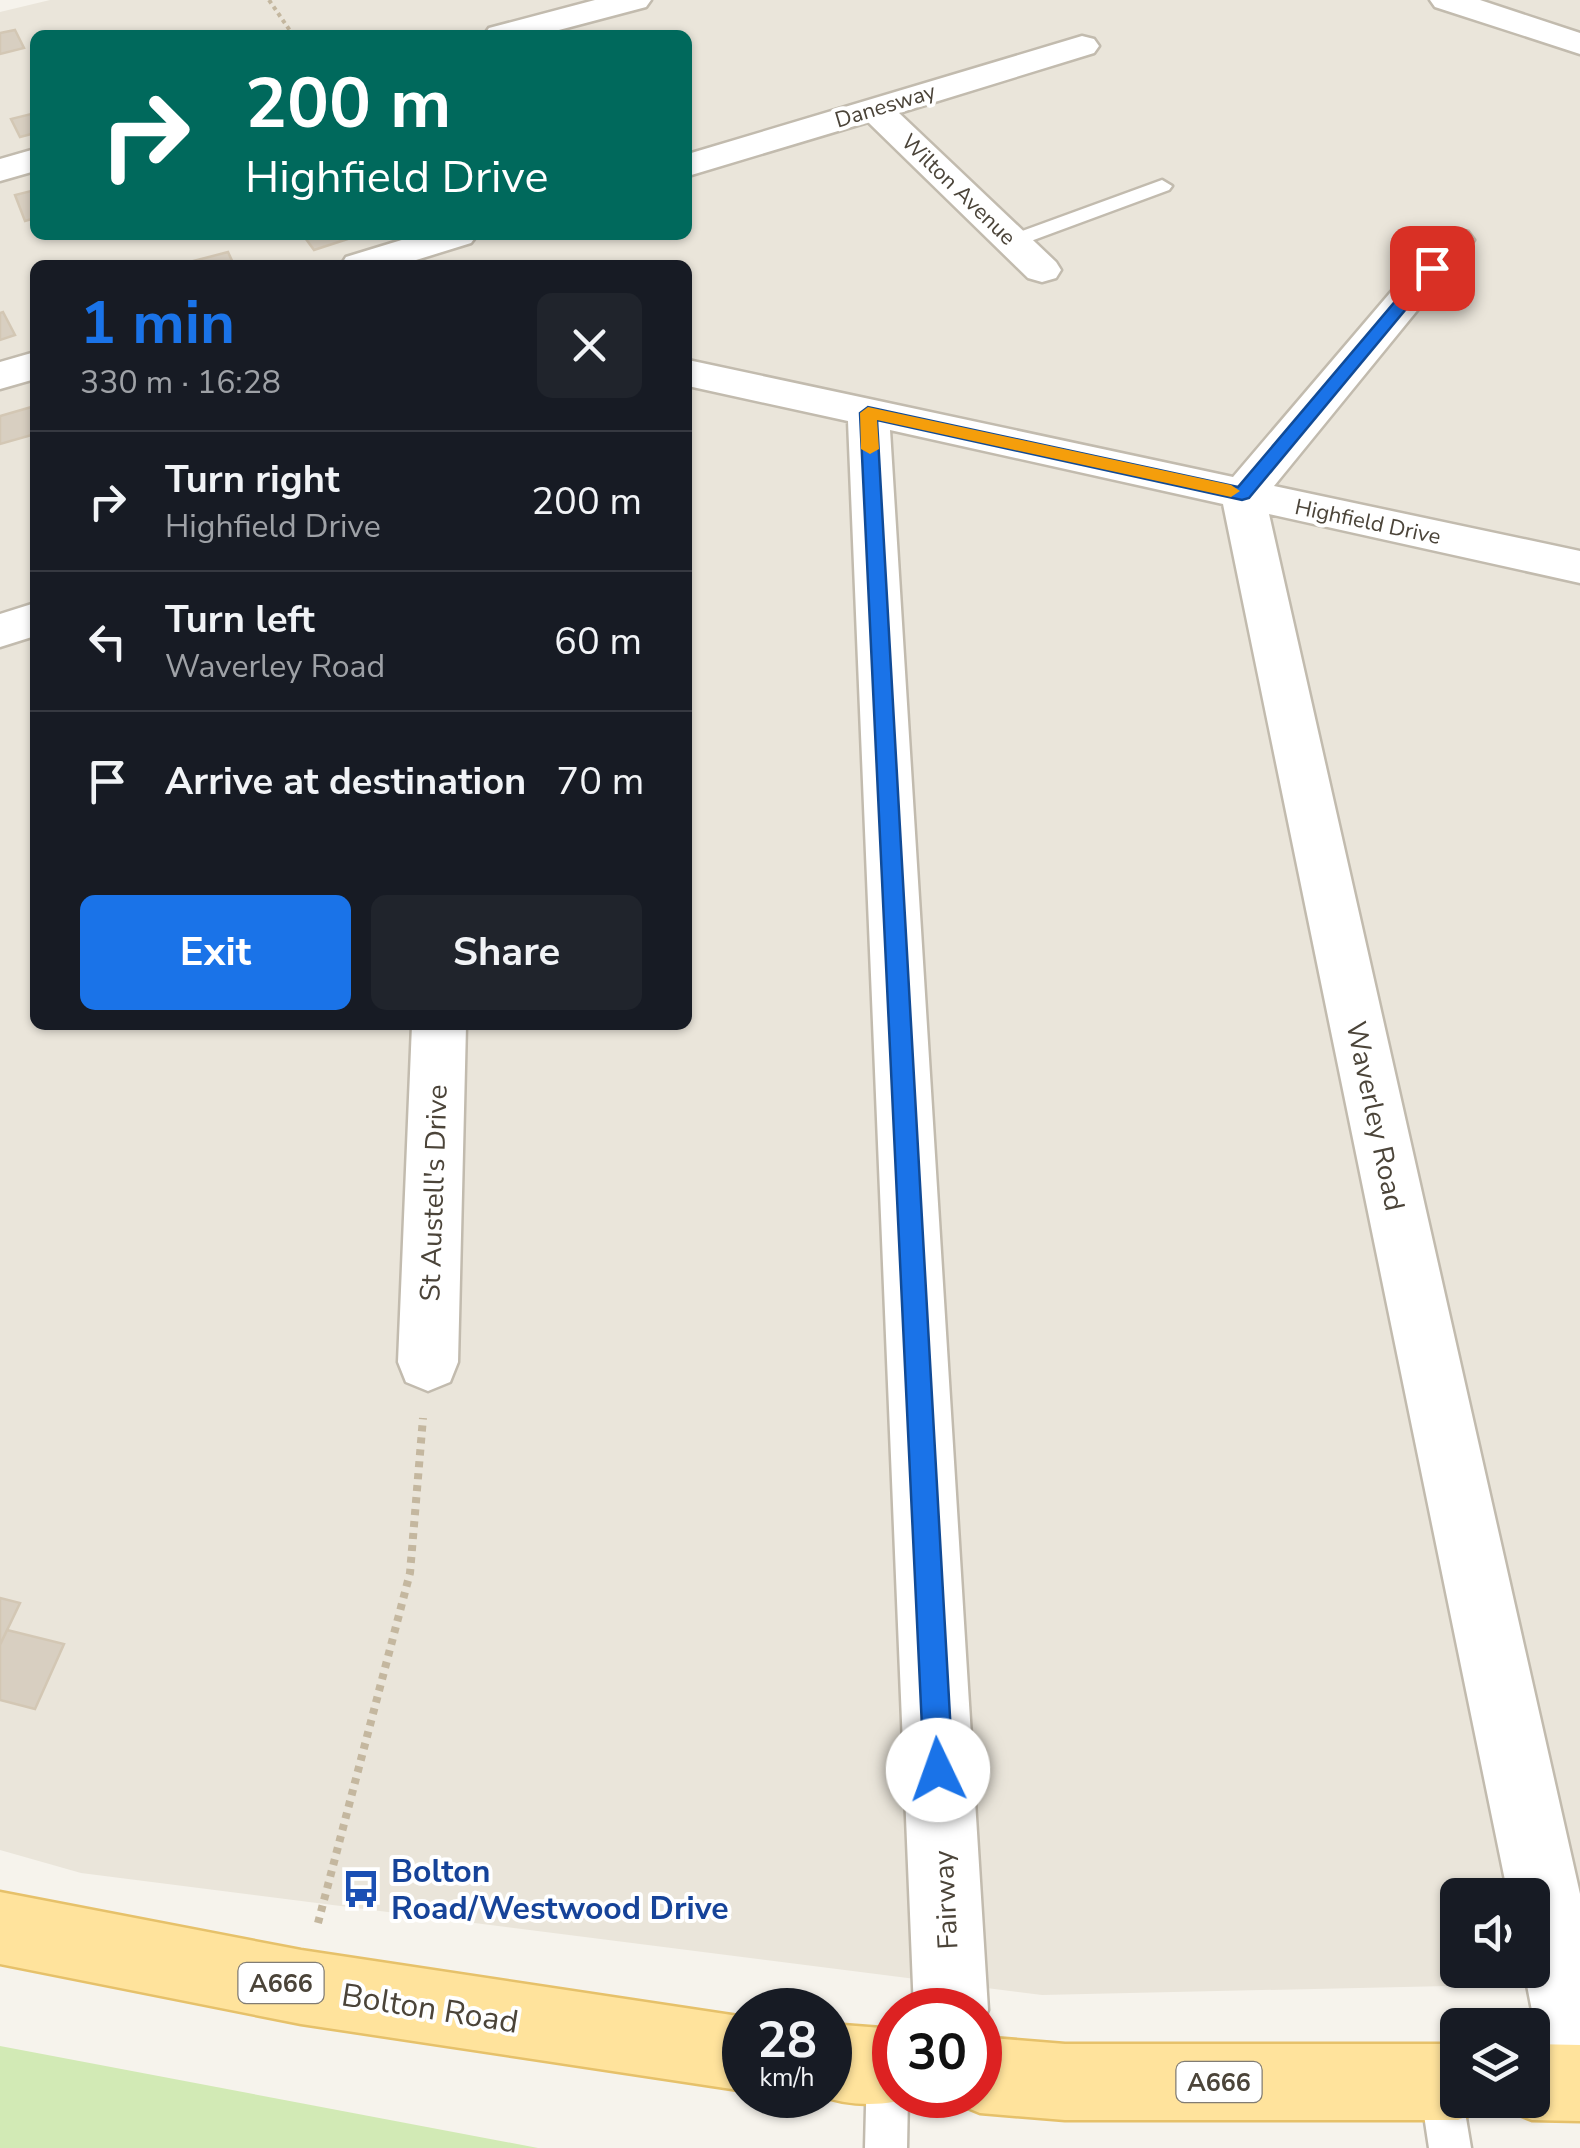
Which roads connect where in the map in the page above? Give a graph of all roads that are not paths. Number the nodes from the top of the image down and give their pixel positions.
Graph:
1 (634, 0) edge
2 (1447, 0) edge
3 (520, 30) edge
4 (1580, 44) edge
5 (1082, 46) dead end
6 (874, 108) junction
7 (30, 161) edge
8 (692, 164) edge
9 (0, 170) edge
10 (1162, 186) dead end
11 (1012, 240) junction
12 (1456, 240) dead end
13 (437, 245) edge
14 (379, 260) edge
15 (1042, 270) dead end
16 (30, 367) edge
17 (692, 375) edge
18 (0, 376) edge
19 (868, 413) junction
20 (1242, 494) junction
21 (1580, 567) edge
22 (30, 622) edge
23 (0, 632) edge
24 (439, 1030) edge
25 (428, 1362) road end
26 (0, 1928) edge
27 (949, 1988) edge
28 (722, 2051) edge
29 (1580, 2061) edge
30 (871, 2065) edge
31 (1002, 2077) edge
32 (1550, 2082) edge
33 (1580, 2083) edge
34 (1440, 2103) edge
35 (886, 2148) edge

1 - 3 street
2 - 4 street
5 - 6 street, Danesway
6 - 8 street, Danesway
6 - 11 street, Wilton Avenue
7 - 9 street
10 - 11 lane
11 - 15 street, Wilton Avenue
12 - 20 street
13 - 14 street
16 - 18 street
17 - 19 street, Highfield Drive
19 - 20 street, Highfield Drive
19 - 27 street, Fairway
20 - 21 street, Highfield Drive
20 - 29 street, Waverley Road
22 - 23 street
24 - 25 street, St Austell's Drive
26 - 28 main road, Bolton Road / A666
30 - 35 lane
31 - 34 main road, A666
32 - 33 main road

